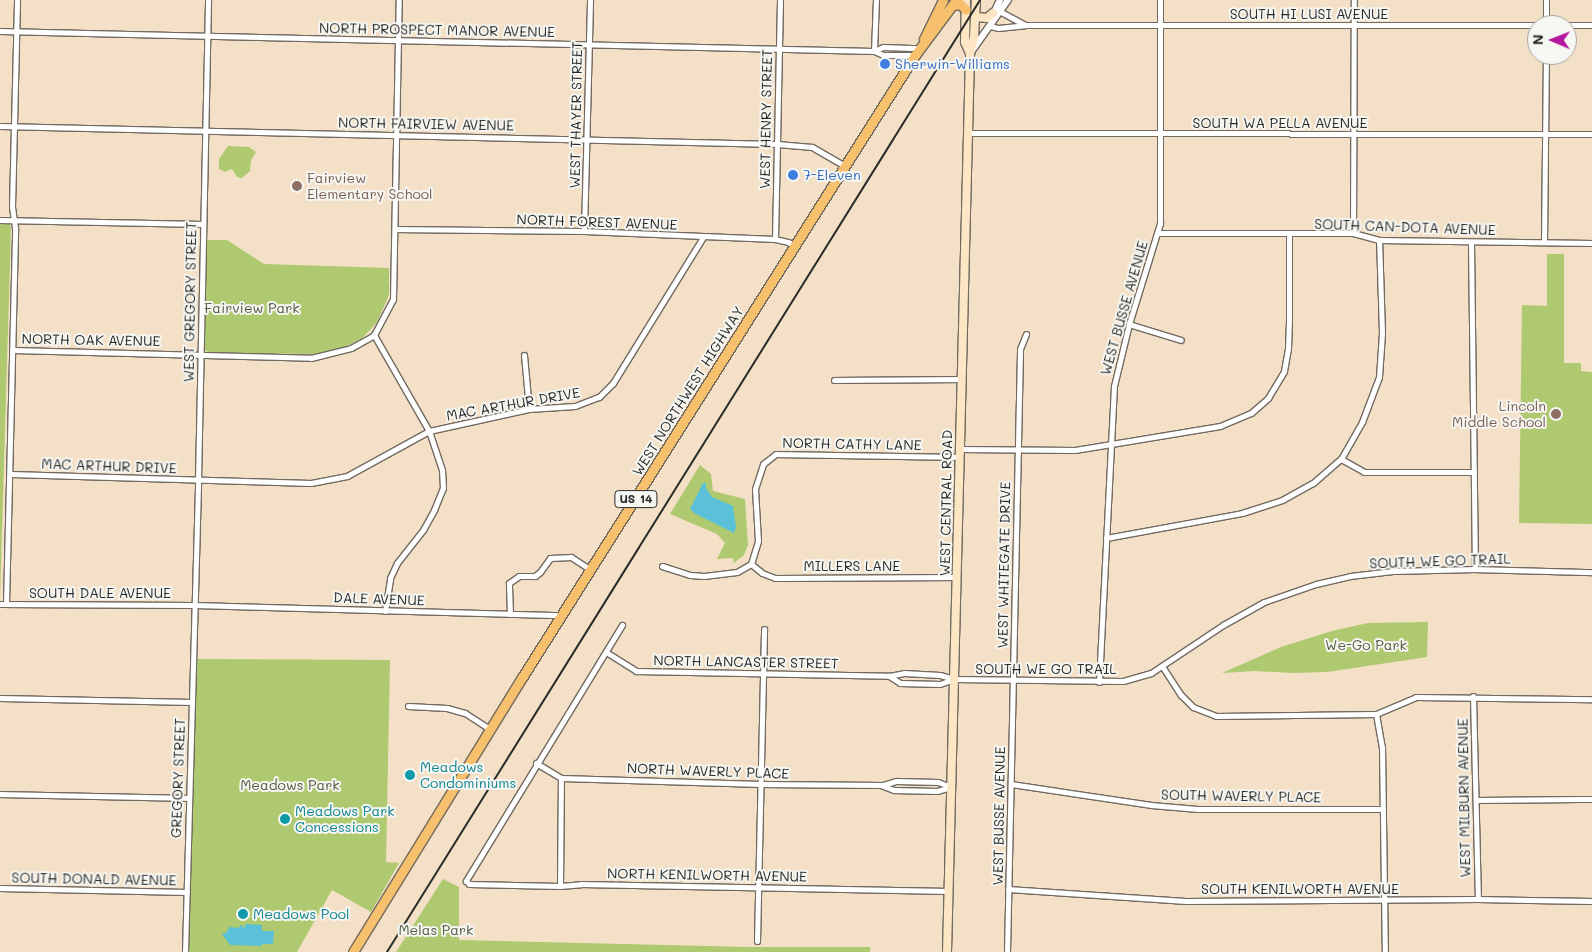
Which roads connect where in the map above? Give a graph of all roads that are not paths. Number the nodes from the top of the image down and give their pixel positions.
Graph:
1 (17, 0) edge
2 (208, 0) edge
3 (399, 0) edge
4 (590, 0) edge
5 (780, 0) edge
6 (876, 0) edge
7 (943, 0) edge
8 (976, 0) edge
9 (1000, 0) edge
10 (1008, 0) edge
11 (1160, 0) edge
12 (1354, 0) edge
13 (1546, 0) edge
14 (954, 2) edge
15 (966, 5) edge
16 (1001, 12) junction
17 (992, 13) junction
18 (1546, 15) edge
19 (976, 17) junction
20 (1025, 25) junction
21 (1159, 25) junction
22 (1527, 25) edge
23 (1577, 25) edge
24 (1592, 25) edge
25 (990, 26) junction
26 (1354, 26) junction
27 (0, 31) edge
28 (16, 31) junction
29 (208, 35) junction
30 (398, 40) junction
31 (588, 44) junction
32 (779, 49) junction
33 (874, 51) junction
34 (917, 52) junction
35 (970, 54) junction
36 (1546, 65) edge
37 (0, 126) edge
38 (14, 126) junction
39 (205, 130) junction
40 (968, 133) junction
41 (1545, 133) junction
42 (1160, 134) junction
43 (1353, 134) junction
44 (1592, 134) edge
45 (397, 135) junction
46 (586, 139) junction
47 (777, 144) junction
48 (846, 166) junction
49 (0, 220) edge
50 (14, 220) junction
51 (203, 224) junction
52 (395, 229) junction
53 (584, 232) junction
54 (1158, 233) junction
55 (1353, 233) junction
56 (1289, 234) junction
57 (703, 237) junction
58 (774, 239) junction
59 (1379, 240) junction
60 (1544, 242) junction
61 (1471, 243) junction
62 (1592, 243) edge
63 (796, 247) junction
64 (1129, 324) junction
65 (1026, 334) dead end
66 (374, 335) junction
67 (1181, 340) dead end
68 (13, 350) junction
69 (200, 354) junction
70 (524, 355) dead end
71 (962, 379) junction
72 (834, 380) dead end
73 (530, 409) junction
74 (429, 431) junction
75 (1110, 445) junction
76 (1018, 450) junction
77 (960, 453) junction
78 (1341, 459) junction
79 (1474, 472) junction
80 (11, 474) junction
81 (198, 480) junction
82 (1106, 538) junction
83 (752, 564) junction
84 (662, 566) dead end
85 (1475, 569) junction
86 (591, 570) junction
87 (1592, 572) edge
88 (957, 577) junction
89 (3, 604) edge
90 (194, 605) junction
91 (385, 611) junction
92 (510, 614) junction
93 (562, 615) junction
94 (622, 625) dead end
95 (764, 629) dead end
96 (606, 652) junction
97 (1162, 666) junction
98 (764, 674) junction
99 (889, 676) junction
100 (954, 679) junction
101 (1014, 680) junction
102 (1099, 682) junction
103 (1473, 696) junction
104 (0, 698) edge
105 (1592, 699) edge
106 (192, 702) junction
107 (408, 706) dead end
108 (1376, 714) junction
109 (490, 729) junction
110 (536, 763) junction
111 (560, 778) junction
112 (761, 784) junction
113 (1011, 784) junction
114 (883, 785) junction
115 (951, 787) junction
116 (0, 794) edge
117 (189, 798) junction
118 (1592, 799) edge
119 (1476, 800) junction
120 (1382, 809) junction
121 (560, 886) junction
122 (758, 887) junction
123 (0, 888) edge
124 (1008, 889) junction
125 (949, 891) junction
126 (186, 892) junction
127 (1478, 899) junction
128 (1385, 900) junction
129 (1592, 901) edge
130 (757, 941) dead end
131 (185, 952) edge
132 (353, 952) edge
133 (947, 952) edge
134 (1007, 952) edge
135 (1386, 952) edge

1 - 28 street
2 - 29 street, WEST GREGORY STREET
3 - 30 street
4 - 31 street, WEST THAYER STREET
5 - 32 street, WEST HENRY STREET
6 - 33 street
7 - 34 main road, WEST NORTHWEST HIGHWAY / US 14
8 - 19 main road, WEST CENTRAL ROAD
9 - 17 street
10 - 16 street
11 - 21 street, WEST BUSSE AVENUE
12 - 26 street
13 - 18 street
14 - 15 main road
14 - 34 main road, WEST NORTHWEST HIGHWAY / US 14
15 - 35 main road, WEST CENTRAL ROAD
16 - 20 street, SOUTH HI LUSI AVENUE
16 - 25 street
17 - 19 main road
17 - 25 street
19 - 35 main road, WEST CENTRAL ROAD
20 - 21 street, SOUTH HI LUSI AVENUE
20 - 25 street, SOUTH HI LUSI AVENUE
21 - 26 street, SOUTH HI LUSI AVENUE
21 - 42 street, WEST BUSSE AVENUE
22 - 26 street, SOUTH HI LUSI AVENUE
23 - 24 street, SOUTH HI LUSI AVENUE
25 - 35 street
26 - 43 street
27 - 28 street, NORTH PROSPECT MANOR AVENUE
28 - 29 street, NORTH PROSPECT MANOR AVENUE
28 - 38 street
29 - 30 street, NORTH PROSPECT MANOR AVENUE
29 - 39 street, WEST GREGORY STREET
30 - 31 street, NORTH PROSPECT MANOR AVENUE
30 - 45 street
31 - 32 street, NORTH PROSPECT MANOR AVENUE
31 - 46 street, WEST THAYER STREET
32 - 33 street, NORTH PROSPECT MANOR AVENUE
32 - 47 street, WEST HENRY STREET
33 - 34 street, NORTH PROSPECT MANOR AVENUE
33 - 34 street, NORTH PROSPECT MANOR AVENUE
34 - 48 main road, WEST NORTHWEST HIGHWAY / US 14
35 - 40 main road, WEST CENTRAL ROAD
36 - 41 street
37 - 38 street, NORTH FAIRVIEW AVENUE
38 - 39 street, NORTH FAIRVIEW AVENUE
38 - 50 street
39 - 45 street, NORTH FAIRVIEW AVENUE
39 - 51 street, WEST GREGORY STREET
40 - 42 street, SOUTH WA PELLA AVENUE
40 - 71 main road, WEST CENTRAL ROAD
41 - 43 street, SOUTH WA PELLA AVENUE
41 - 44 street, SOUTH WA PELLA AVENUE
41 - 60 street
42 - 43 street, SOUTH WA PELLA AVENUE
42 - 54 street, WEST BUSSE AVENUE
43 - 55 street
45 - 46 street, NORTH FAIRVIEW AVENUE
45 - 52 street
46 - 47 street, NORTH FAIRVIEW AVENUE
46 - 53 street, WEST THAYER STREET
47 - 48 street, NORTH FAIRVIEW AVENUE
47 - 58 street, WEST HENRY STREET
48 - 63 main road, WEST NORTHWEST HIGHWAY / US 14
49 - 50 street
50 - 51 street
50 - 68 street
51 - 69 street, WEST GREGORY STREET
52 - 53 street, NORTH FOREST AVENUE
52 - 66 street
53 - 57 street, NORTH FOREST AVENUE
54 - 56 street, SOUTH CAN-DOTA AVENUE
54 - 64 street, WEST BUSSE AVENUE
55 - 56 street, SOUTH CAN-DOTA AVENUE
55 - 59 street, SOUTH CAN-DOTA AVENUE
56 - 75 street, NORTH CATHY LANE
57 - 58 street, NORTH FOREST AVENUE
57 - 73 street, MAC ARTHUR DRIVE
58 - 63 street, NORTH FOREST AVENUE
59 - 61 street, SOUTH CAN-DOTA AVENUE
59 - 78 street
60 - 61 street, SOUTH CAN-DOTA AVENUE
60 - 62 street, SOUTH CAN-DOTA AVENUE
61 - 79 street
63 - 86 main road, WEST NORTHWEST HIGHWAY / US 14
64 - 67 street
64 - 75 street, WEST BUSSE AVENUE
65 - 76 street, WEST WHITEGATE DRIVE
66 - 69 street, NORTH OAK AVENUE
66 - 74 street
68 - 69 street, NORTH OAK AVENUE
68 - 80 street
69 - 81 street, WEST GREGORY STREET
70 - 73 street
71 - 72 street
71 - 77 main road, WEST CENTRAL ROAD
73 - 74 street, MAC ARTHUR DRIVE
74 - 81 street, MAC ARTHUR DRIVE
74 - 91 street
75 - 76 street, NORTH CATHY LANE
75 - 82 street, WEST BUSSE AVENUE
76 - 77 street, NORTH CATHY LANE
76 - 101 street, WEST WHITEGATE DRIVE
77 - 83 street, NORTH CATHY LANE
77 - 88 main road, WEST CENTRAL ROAD
78 - 79 street
78 - 82 street
79 - 85 street
80 - 81 street, MAC ARTHUR DRIVE
80 - 89 street
81 - 90 street, WEST GREGORY STREET
82 - 102 street, WEST BUSSE AVENUE
83 - 84 street
83 - 88 street, MILLERS LANE
85 - 87 street, SOUTH WE GO TRAIL
85 - 97 street, SOUTH WE GO TRAIL
86 - 92 street
86 - 93 main road, WEST NORTHWEST HIGHWAY / US 14
88 - 100 main road, WEST CENTRAL ROAD
89 - 90 street, SOUTH DALE AVENUE
90 - 91 street, DALE AVENUE
90 - 106 street, GREGORY STREET
91 - 92 street, DALE AVENUE
92 - 93 street, DALE AVENUE
93 - 109 main road, WEST NORTHWEST HIGHWAY / US 14
94 - 96 street
95 - 98 street
96 - 98 street, NORTH LANCASTER STREET
96 - 110 street
97 - 102 street, SOUTH WE GO TRAIL
97 - 108 street
98 - 99 street, NORTH LANCASTER STREET
98 - 112 street
99 - 100 street, NORTH LANCASTER STREET
99 - 100 street, NORTH LANCASTER STREET
100 - 101 street, SOUTH WE GO TRAIL
100 - 115 main road, WEST CENTRAL ROAD
101 - 102 street, SOUTH WE GO TRAIL
101 - 113 street, WEST BUSSE AVENUE
103 - 105 street
103 - 108 street
103 - 119 street, WEST MILBURN AVENUE
104 - 106 street
106 - 117 street, GREGORY STREET
107 - 109 street
108 - 120 street
109 - 132 main road, WEST NORTHWEST HIGHWAY / US 14
110 - 111 street
110 - 121 street, NORTH KENILWORTH AVENUE
111 - 112 street, NORTH WAVERLY PLACE
111 - 121 street
112 - 114 street, NORTH WAVERLY PLACE
112 - 122 street
113 - 120 street, SOUTH WAVERLY PLACE
113 - 124 street, WEST BUSSE AVENUE
114 - 115 street, NORTH WAVERLY PLACE
114 - 115 street, NORTH WAVERLY PLACE
115 - 125 main road, WEST CENTRAL ROAD
116 - 117 street
117 - 126 street, GREGORY STREET
118 - 119 street
119 - 127 street, WEST MILBURN AVENUE
120 - 128 street
121 - 122 street, NORTH KENILWORTH AVENUE
122 - 125 street, NORTH KENILWORTH AVENUE
122 - 130 street
123 - 126 street, SOUTH DONALD AVENUE
124 - 128 street, SOUTH KENILWORTH AVENUE
124 - 134 street, WEST BUSSE AVENUE
125 - 133 main road, WEST CENTRAL ROAD
126 - 131 street, GREGORY STREET
127 - 128 street, SOUTH KENILWORTH AVENUE
127 - 129 street, SOUTH KENILWORTH AVENUE
128 - 135 street

